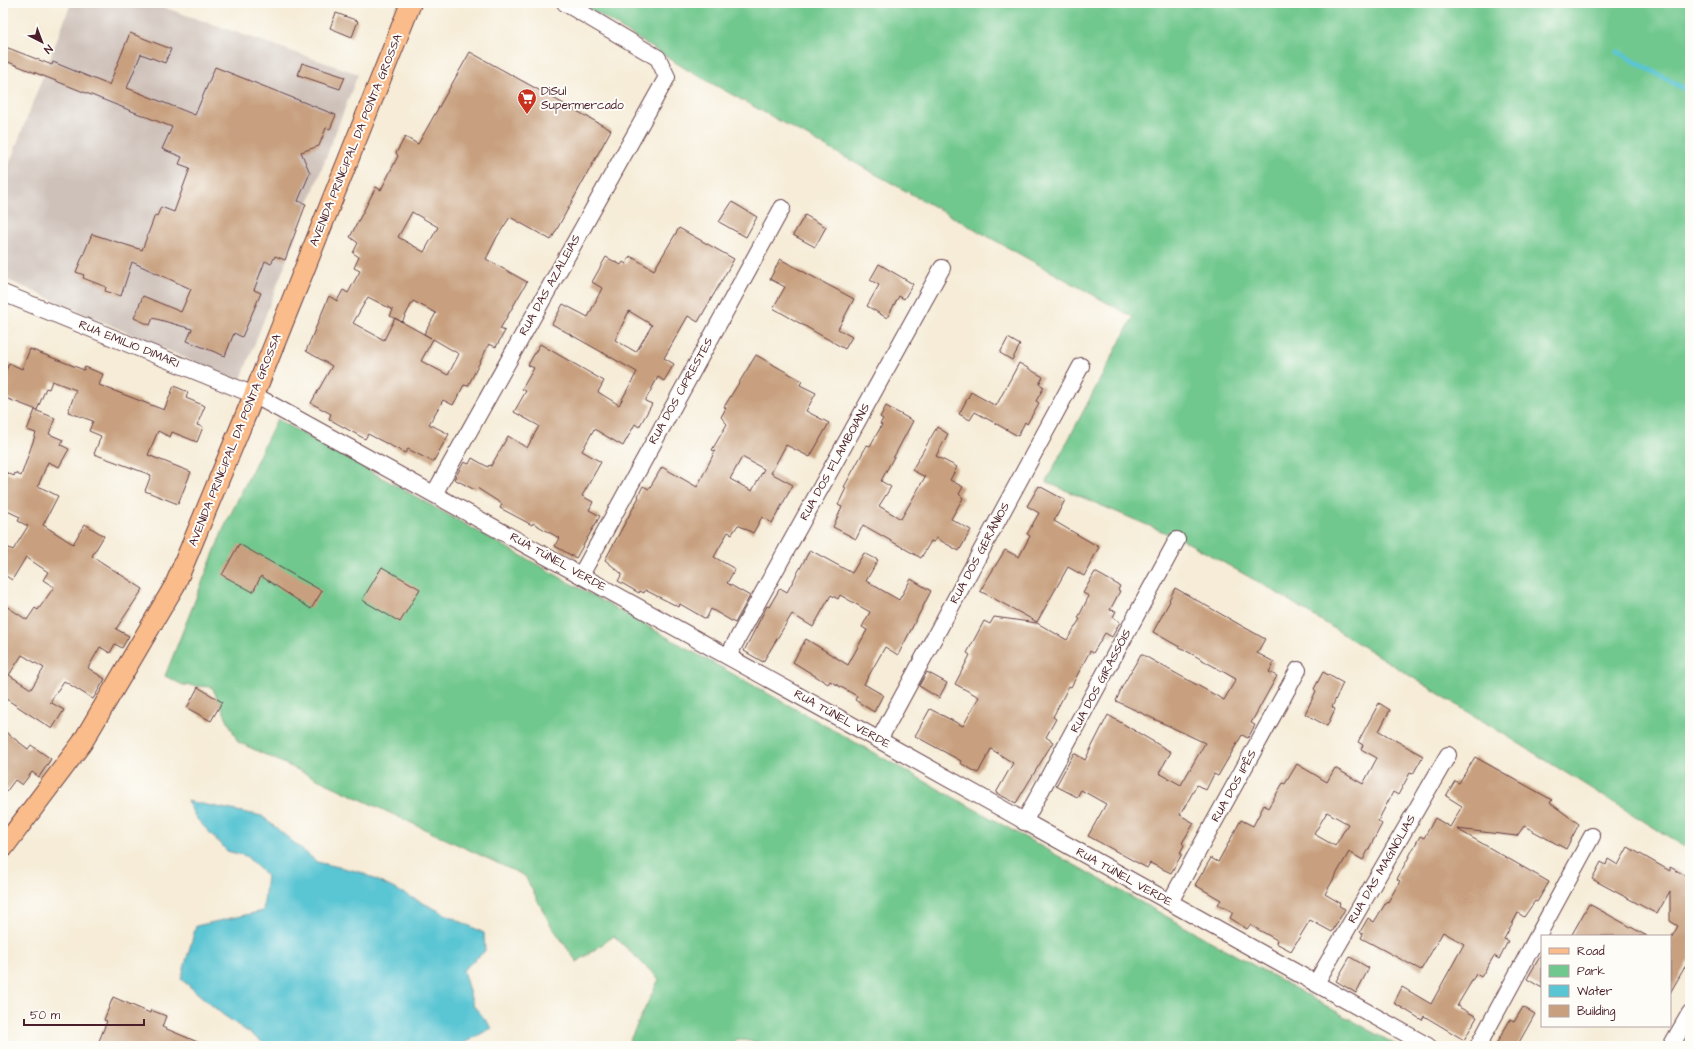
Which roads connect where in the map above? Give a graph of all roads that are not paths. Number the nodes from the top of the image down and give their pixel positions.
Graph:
1 (411, 3) edge
2 (565, 3) edge
3 (782, 208) dead end
4 (942, 268) dead end
5 (3, 293) edge
6 (1081, 366) dead end
7 (254, 395) junction
8 (434, 494) junction
9 (1177, 540) dead end
10 (581, 575) junction
11 (728, 656) junction
12 (1298, 670) dead end
13 (879, 740) junction
14 (1448, 755) dead end
15 (1024, 822) junction
16 (1592, 836) dead end
17 (3, 848) edge
18 (1170, 902) junction
19 (1316, 983) junction
20 (1690, 1013) edge
21 (1428, 1046) edge
22 (1478, 1046) edge
23 (1672, 1046) edge

1 - 7 main road, AVENIDA PRINCIPAL DA PONTA GROSSA
2 - 8 street, RUA DAS AZALEIAS
3 - 10 street, RUA DOS CIPRESTES
4 - 11 street, RUA DOS FLAMBOIANS
5 - 7 street, RUA EMILIO DIMARI
6 - 13 street, RUA DOS GERÂNIOS
7 - 8 street, RUA TÚNEL VERDE
7 - 17 main road, AVENIDA PRINCIPAL DA PONTA GROSSA
8 - 10 street, RUA TÚNEL VERDE
9 - 15 street, RUA DOS GIRASSÓIS
10 - 11 street, RUA TÚNEL VERDE
11 - 13 street, RUA TÚNEL VERDE
12 - 18 street, RUA DOS IPÊS
13 - 15 street, RUA TÚNEL VERDE
14 - 19 street, RUA DAS MAGNÓLIAS
15 - 18 street, RUA TÚNEL VERDE
16 - 22 street
18 - 19 street, RUA TÚNEL VERDE
19 - 21 street, RUA TÚNEL VERDE
20 - 23 street

